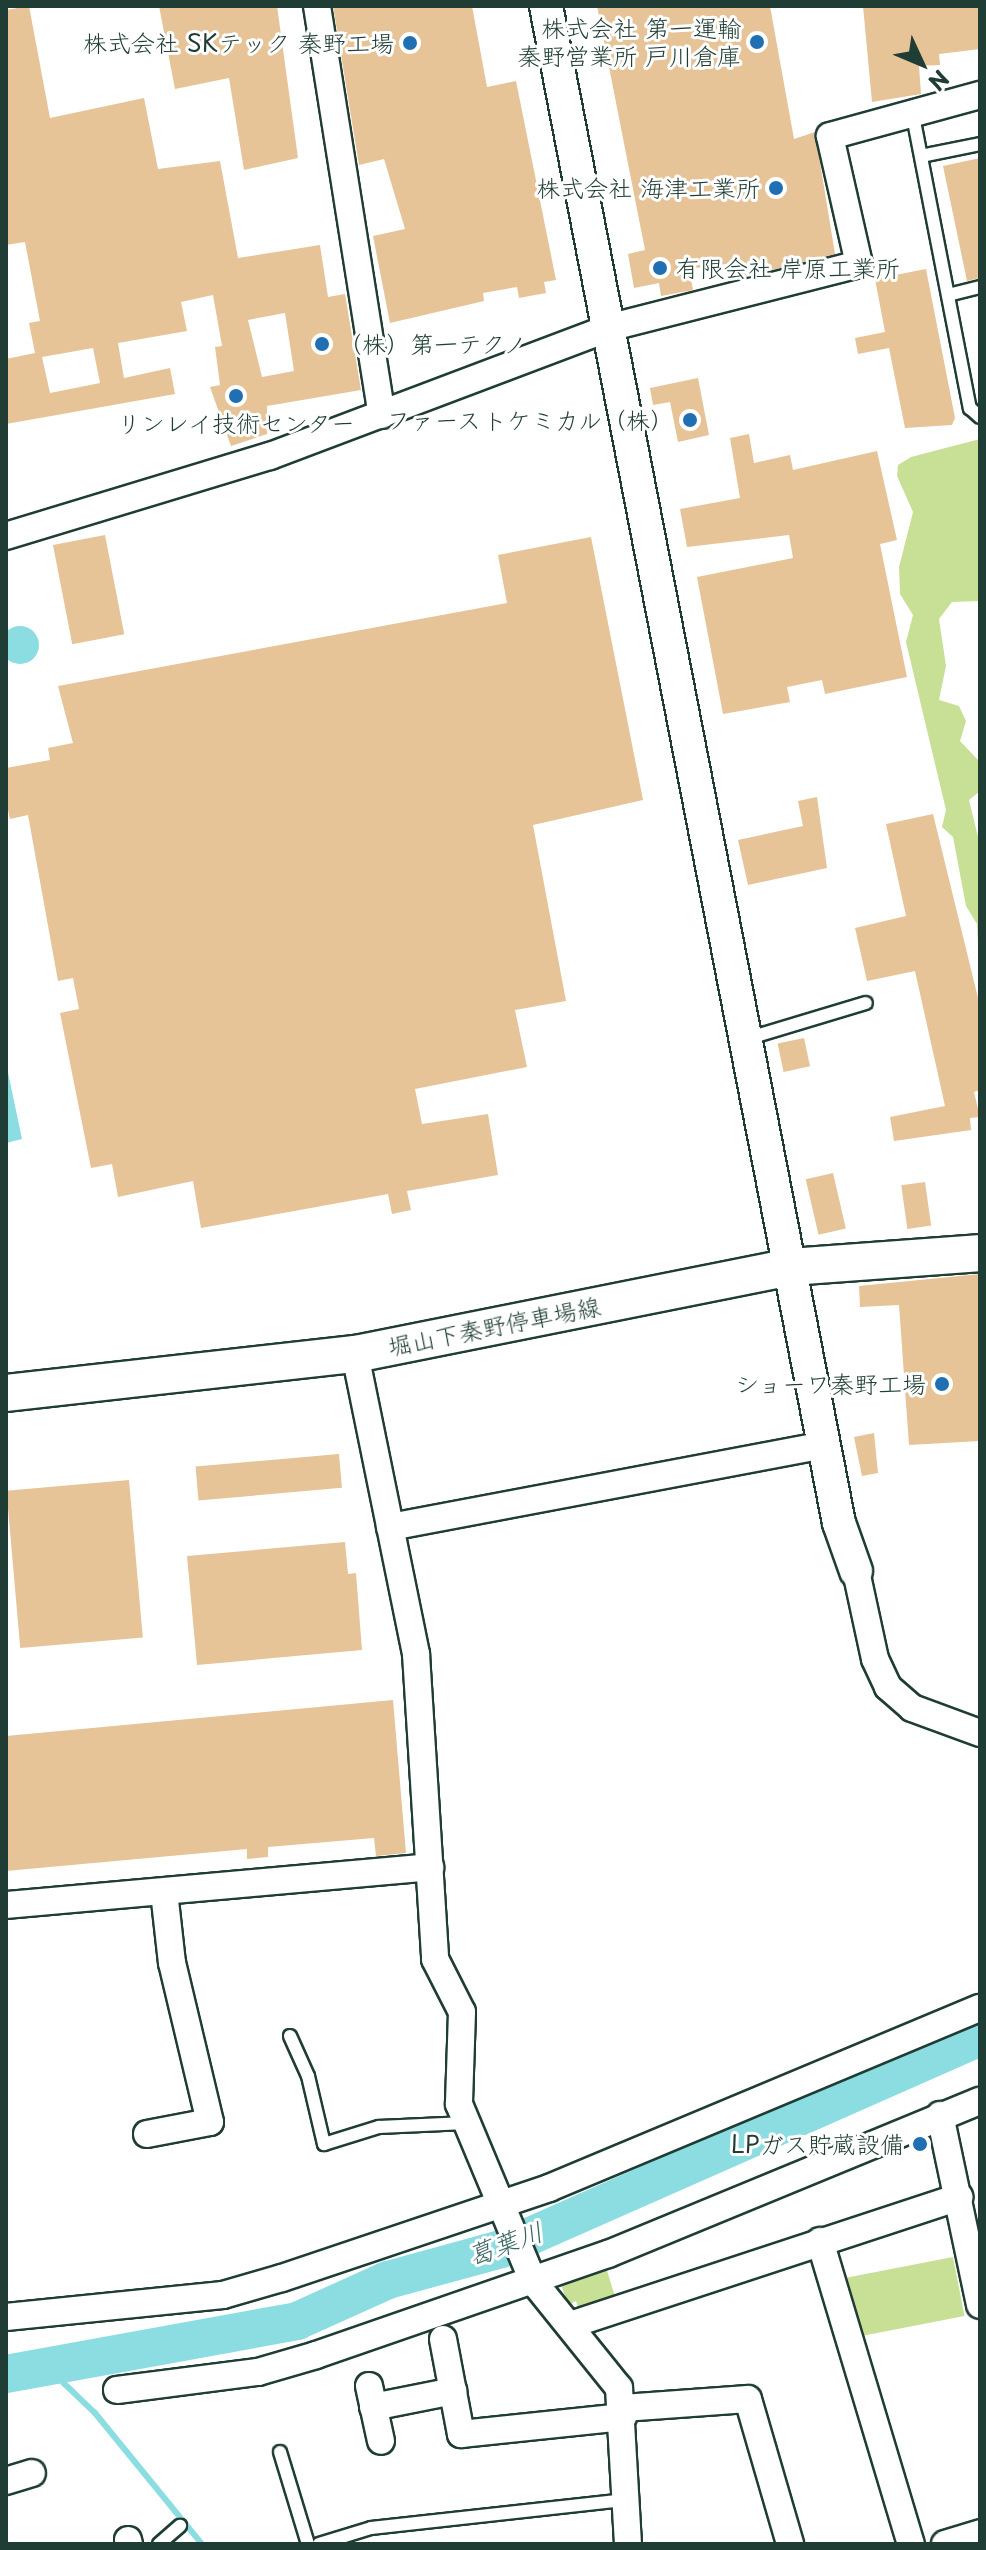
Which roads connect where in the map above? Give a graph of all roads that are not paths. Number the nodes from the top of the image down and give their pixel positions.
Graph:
1 (317, 6) edge
2 (546, 6) edge
3 (980, 95) edge
4 (913, 116) junction
5 (980, 144) edge
6 (921, 156) junction
7 (980, 287) edge
8 (948, 295) junction
9 (608, 328) junction
10 (382, 415) junction
11 (980, 417) edge
12 (6, 536) edge
13 (866, 1003) dead end
14 (746, 1039) junction
15 (980, 1253) edge
16 (791, 1267) junction
17 (355, 1354) junction
18 (6, 1393) edge
19 (826, 1445) junction
20 (390, 1527) junction
21 (856, 1571) joint
22 (980, 1733) edge
23 (430, 1867) junction
24 (164, 1892) junction
25 (6, 1905) edge
26 (980, 2008) edge
27 (290, 2036) dead end
28 (980, 2101) edge
29 (940, 2115) junction
30 (466, 2123) junction
31 (147, 2134) dead end
32 (959, 2197) junction
33 (502, 2205) junction
34 (820, 2241) junction
35 (977, 2275) edge
36 (533, 2281) junction
37 (980, 2305) edge
38 (6, 2317) edge
39 (570, 2325) junction
40 (443, 2339) dead end
41 (117, 2390) dead end
42 (453, 2391) junction
43 (623, 2412) junction
44 (381, 2441) dead end
45 (280, 2452) dead end
46 (32, 2473) dead end
47 (6, 2481) edge
48 (623, 2500) junction
49 (180, 2526) dead end
50 (980, 2533) edge
51 (159, 2544) edge
52 (308, 2544) edge
53 (319, 2544) edge
54 (628, 2544) edge
55 (790, 2544) edge
56 (911, 2544) edge
57 (945, 2544) edge

1 - 10 street
2 - 9 street
3 - 4 street
4 - 6 lane
4 - 9 street
5 - 6 lane
6 - 8 lane
7 - 8 lane
8 - 11 lane
9 - 10 street
9 - 14 street
10 - 12 street
13 - 14 lane
14 - 16 street
15 - 16 main road, 堀山下秦野停車場線
16 - 17 main road, 堀山下秦野停車場線
16 - 19 street
17 - 18 main road, 堀山下秦野停車場線
17 - 20 street
19 - 20 street
19 - 21 street
20 - 23 street
21 - 22 street
23 - 24 street
23 - 30 street
24 - 25 street
24 - 31 street
26 - 33 street
27 - 30 lane
28 - 29 street
29 - 32 street
29 - 36 street
30 - 33 street
32 - 34 street
32 - 35 street
33 - 36 street
33 - 38 street
34 - 39 street
34 - 56 street
35 - 37 street
36 - 39 street
36 - 41 street
39 - 43 street
40 - 42 street
42 - 43 street
42 - 44 street
43 - 48 street
43 - 55 street
45 - 52 lane
46 - 47 street
48 - 53 lane
48 - 54 street
49 - 51 lane
50 - 57 street

